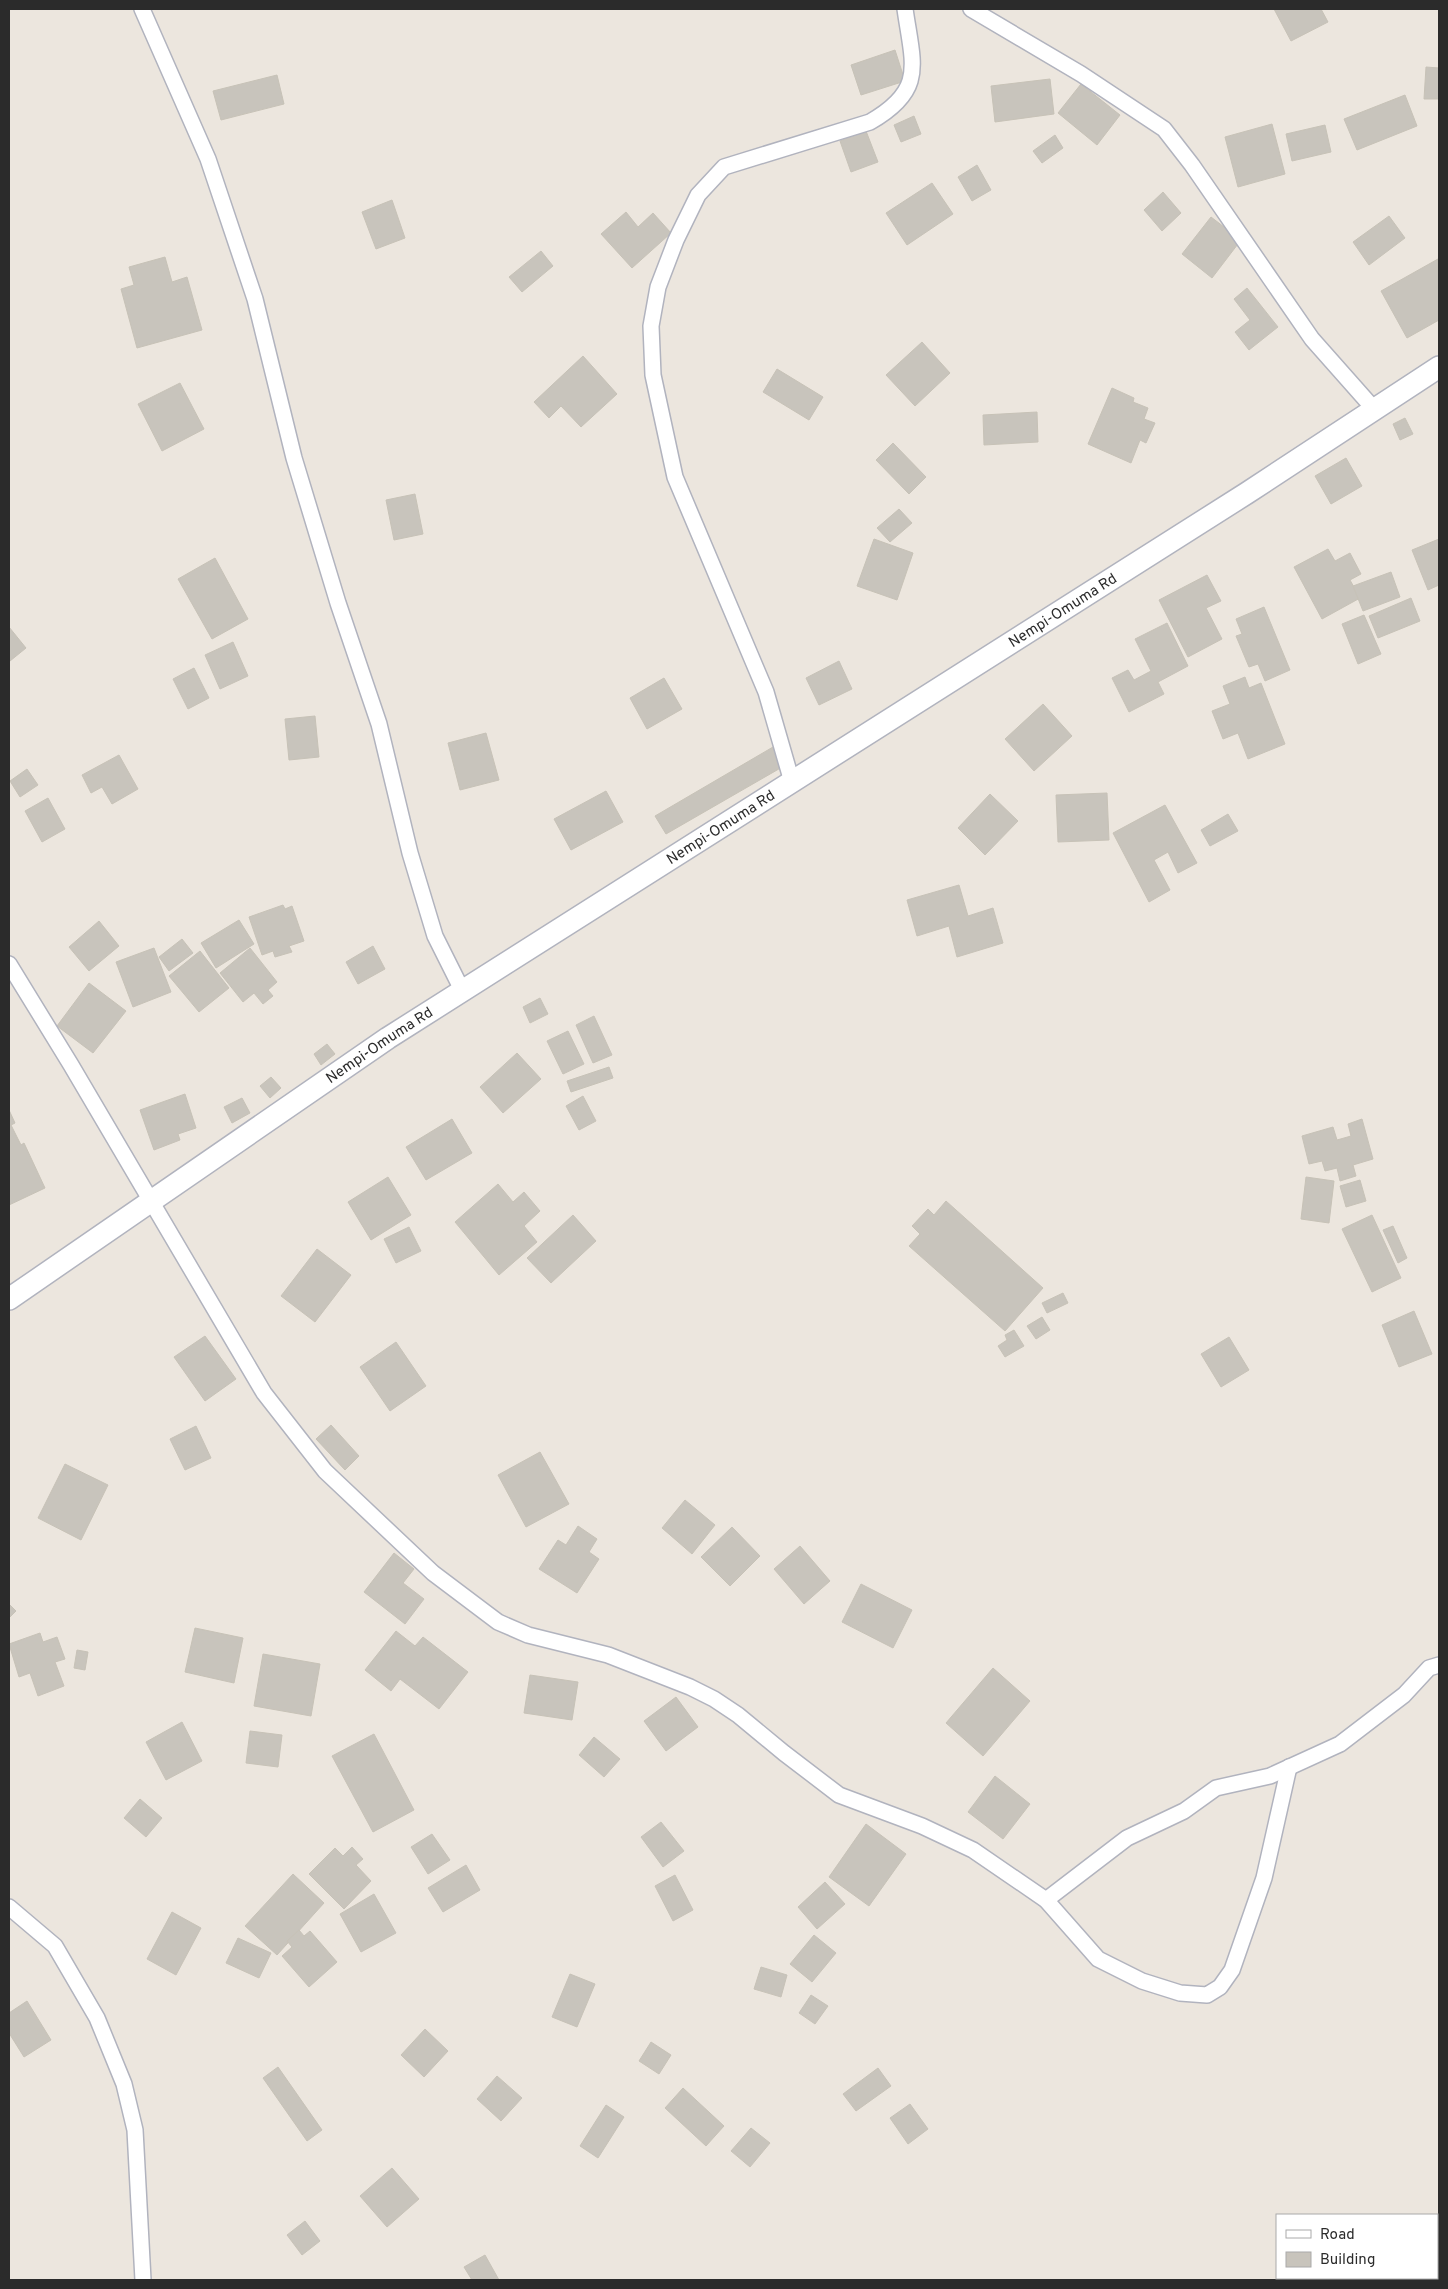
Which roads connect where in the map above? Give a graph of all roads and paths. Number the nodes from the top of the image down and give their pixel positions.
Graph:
1 (142, 9) edge
2 (905, 9) edge
3 (970, 9) edge
4 (1439, 367) edge
5 (1374, 409) junction
6 (792, 782) junction
7 (9, 964) edge
8 (462, 990) junction
9 (151, 1201) junction
10 (9, 1299) edge
11 (1439, 1665) edge
12 (1289, 1767) junction
13 (1046, 1900) junction
14 (9, 1907) edge
15 (143, 2280) edge

1 - 8 street
2 - 6 street
3 - 5 street
4 - 5 street, Nempi-Omuma Rd
5 - 6 street, Nempi-Omuma Rd
6 - 8 street, Nempi-Omuma Rd
7 - 9 street
8 - 9 street, Nempi-Omuma Rd
9 - 10 street, Nempi-Omuma Rd
9 - 13 street
11 - 12 street
12 - 13 street
12 - 13 street
14 - 15 street

